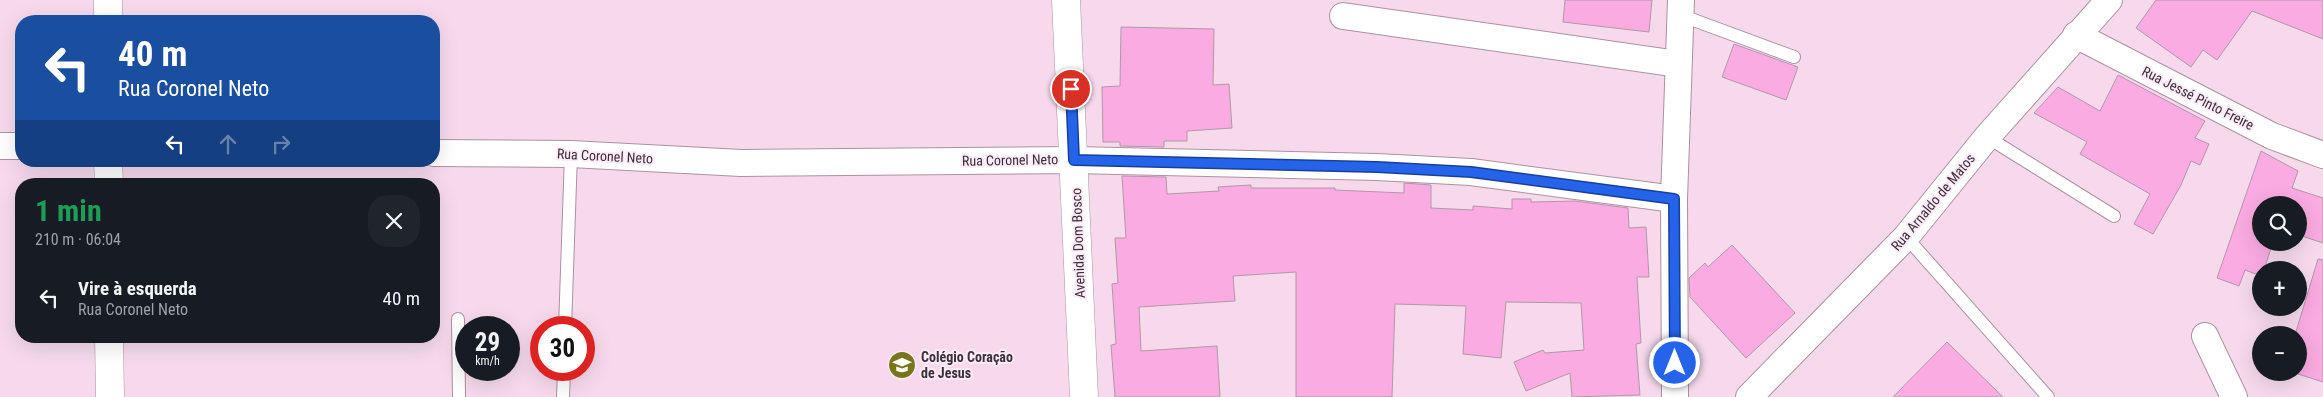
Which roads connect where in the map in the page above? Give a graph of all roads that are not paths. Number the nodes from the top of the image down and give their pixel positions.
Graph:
1 (108, 0) edge
2 (1066, 0) edge
3 (2109, 0) edge
4 (1681, 8) edge
5 (108, 15) edge
6 (1343, 16) dead end
7 (2076, 35) junction
8 (1794, 58) dead end
9 (1678, 64) junction
10 (1987, 137) junction
11 (0, 146) edge
12 (15, 146) edge
13 (440, 153) edge
14 (571, 154) junction
15 (2323, 155) edge
16 (1074, 160) junction
17 (1674, 199) junction
18 (2114, 216) dead end
19 (1906, 237) junction
20 (565, 316) edge
21 (2205, 336) dead end
22 (109, 343) edge
23 (459, 381) edge
24 (564, 381) edge
25 (1679, 392) edge
26 (110, 397) edge
27 (459, 397) edge
28 (563, 397) edge
29 (1084, 397) edge
30 (1749, 397) edge
31 (2048, 397) edge
32 (2234, 397) edge

1 - 5 main road
2 - 16 main road, Avenida Dom Bosco
3 - 7 street, Rua Arnaldo de Matos
4 - 8 lane
4 - 9 street
6 - 9 street
7 - 10 street, Rua Arnaldo de Matos
7 - 15 street, Rua Jessé Pinto Freire
9 - 17 street
10 - 18 lane
10 - 19 street, Rua Arnaldo de Matos
11 - 12 street
13 - 14 street, Rua Coronel Neto
14 - 16 street, Rua Coronel Neto
14 - 20 lane
16 - 17 street, Rua Coronel Neto
16 - 29 main road, Avenida Dom Bosco
17 - 25 street
19 - 30 street, Rua Arnaldo de Matos
19 - 31 lane
21 - 32 street
22 - 26 main road
23 - 27 lane
24 - 28 lane

